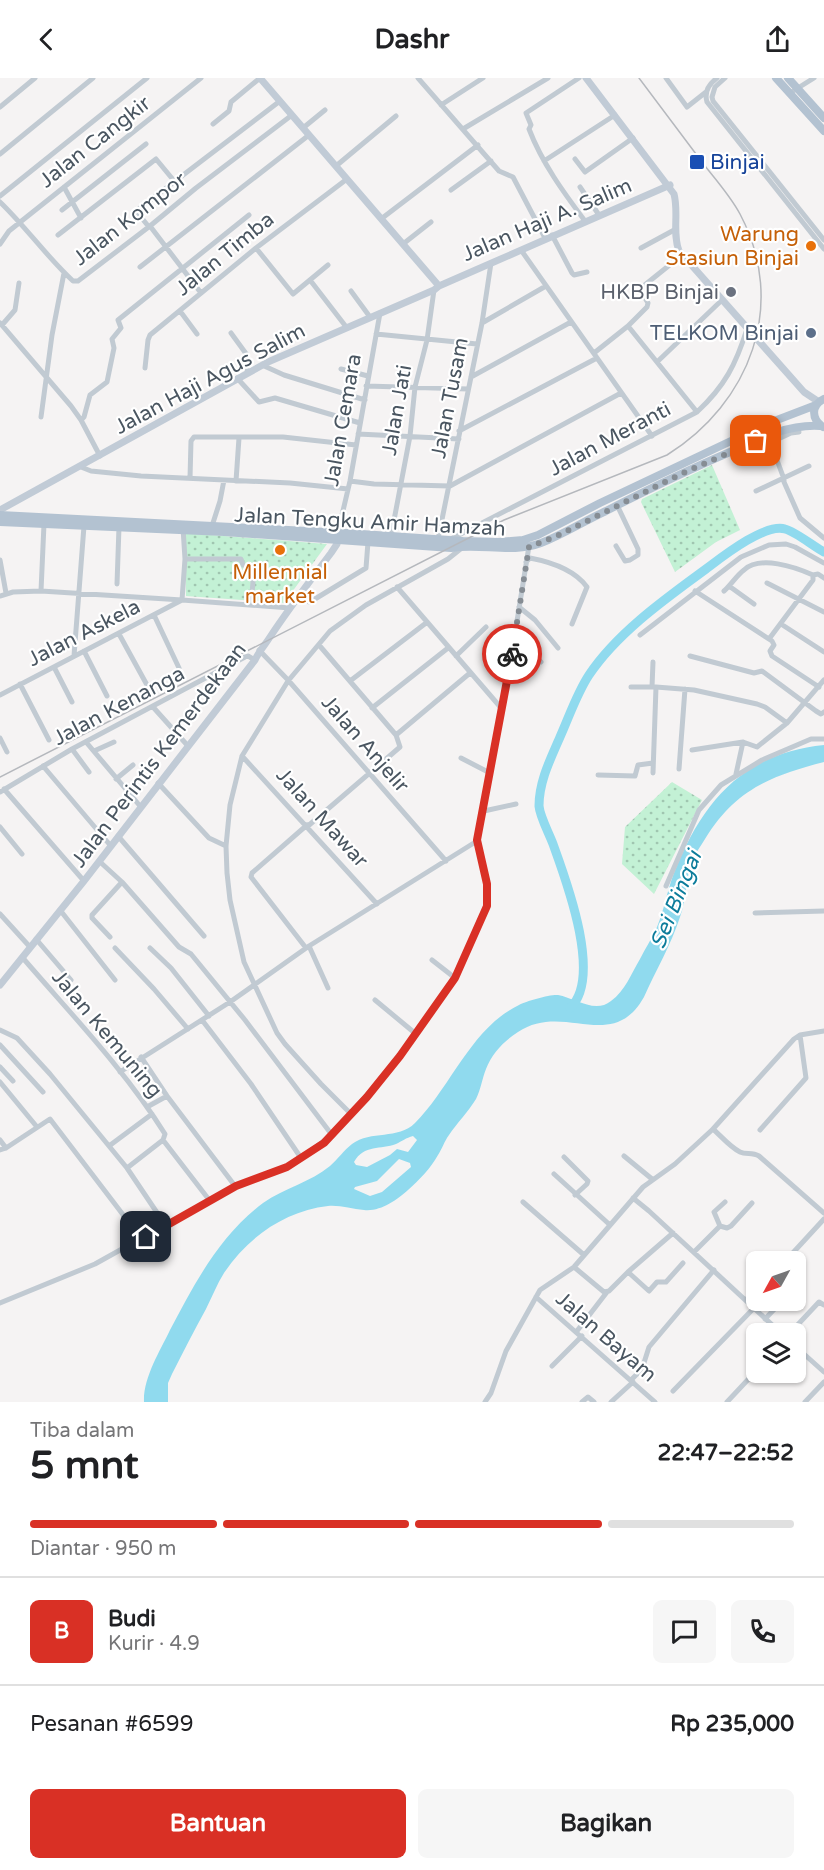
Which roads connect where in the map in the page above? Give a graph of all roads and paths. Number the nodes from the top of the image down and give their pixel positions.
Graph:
1 (34, 78) edge
2 (93, 78) edge
3 (147, 78) edge
4 (201, 78) edge
5 (260, 78) edge
6 (418, 78) edge
7 (483, 78) edge
8 (548, 78) edge
9 (579, 78) edge
10 (586, 78) edge
11 (666, 78) edge
12 (717, 78) edge
13 (725, 78) edge
14 (776, 78) edge
15 (788, 78) edge
16 (814, 78) edge
17 (793, 90) junction
18 (706, 92) junction
19 (280, 101) junction
20 (441, 105) junction
21 (0, 106) edge
22 (325, 110) dead end
23 (292, 115) junction
24 (615, 115) junction
25 (396, 116) dead end
26 (824, 118) edge
27 (213, 124) dead end
28 (463, 129) junction
29 (824, 131) edge
30 (306, 132) junction
31 (633, 138) junction
32 (146, 144) dead end
33 (478, 145) junction
34 (0, 154) edge
35 (575, 159) dead end
36 (491, 161) junction
37 (544, 161) junction
38 (336, 166) junction
39 (347, 179) junction
40 (175, 182) junction
41 (669, 185) junction
42 (64, 187) junction
43 (580, 187) dead end
44 (779, 189) junction
45 (451, 190) dead end
46 (0, 196) edge
47 (0, 202) edge
48 (72, 202) junction
49 (62, 210) dead end
50 (249, 215) dead end
51 (599, 215) junction
52 (81, 218) junction
53 (381, 219) junction
54 (585, 221) junction
55 (21, 222) junction
56 (431, 222) dead end
57 (149, 226) junction
58 (676, 230) junction
59 (58, 235) dead end
60 (549, 237) junction
61 (824, 240) edge
62 (0, 244) edge
63 (403, 244) junction
64 (167, 247) junction
65 (256, 248) junction
66 (641, 248) dead end
67 (824, 249) edge
68 (520, 250) junction
69 (682, 255) junction
70 (491, 263) junction
71 (328, 265) dead end
72 (140, 267) dead end
73 (182, 267) junction
74 (587, 272) dead end
75 (64, 273) junction
76 (310, 280) junction
77 (19, 283) dead end
78 (546, 286) junction
79 (436, 288) junction
80 (351, 291) dead end
81 (201, 293) junction
82 (722, 300) junction
83 (180, 311) junction
84 (380, 313) junction
85 (370, 317) junction
86 (572, 322) junction
87 (482, 323) junction
88 (1, 324) edge
89 (628, 326) junction
90 (347, 328) junction
91 (747, 329) junction
92 (231, 333) dead end
93 (197, 334) dead end
94 (376, 334) junction
95 (427, 340) junction
96 (477, 344) junction
97 (595, 356) junction
98 (657, 362) junction
99 (262, 365) junction
100 (145, 368) dead end
101 (341, 369) dead end
102 (248, 372) junction
103 (368, 376) junction
104 (471, 377) junction
105 (47, 378) junction
106 (237, 378) junction
107 (366, 387) junction
108 (415, 387) junction
109 (468, 389) junction
110 (621, 393) junction
111 (365, 400) junction
112 (821, 401) edge
113 (697, 412) junction
114 (41, 417) dead end
115 (81, 420) junction
116 (360, 423) junction
117 (822, 426) edge
118 (459, 431) junction
119 (799, 432) dead end
120 (358, 434) junction
121 (410, 436) junction
122 (652, 436) junction
123 (741, 437) junction
124 (239, 438) junction
125 (459, 439) junction
126 (769, 439) junction
127 (356, 445) junction
128 (745, 445) junction
129 (744, 455) dead end
130 (100, 456) junction
131 (809, 466) dead end
132 (81, 467) junction
133 (190, 478) junction
134 (784, 479) junction
135 (224, 480) junction
136 (236, 481) junction
137 (350, 482) junction
138 (400, 485) junction
139 (450, 486) junction
140 (348, 489) junction
141 (756, 491) dead end
142 (617, 506) junction
143 (0, 512) edge
144 (0, 522) edge
145 (44, 524) junction
146 (84, 526) junction
147 (212, 526) junction
148 (119, 527) junction
149 (183, 527) junction
150 (338, 536) junction
151 (391, 536) junction
152 (824, 538) edge
153 (438, 539) junction
154 (450, 540) junction
155 (368, 542) junction
156 (530, 542) junction
157 (464, 546) junction
158 (616, 546) dead end
159 (185, 559) junction
160 (0, 560) edge
161 (526, 562) junction
162 (824, 562) edge
163 (813, 575) junction
164 (824, 578) edge
165 (767, 583) dead end
166 (117, 584) dead end
167 (729, 586) junction
168 (397, 587) junction
169 (41, 591) junction
170 (695, 591) junction
171 (724, 591) dead end
172 (3, 595) edge
173 (78, 595) junction
174 (799, 598) junction
175 (296, 599) junction
176 (182, 600) junction
177 (754, 604) dead end
178 (251, 605) junction
179 (519, 607) junction
180 (290, 608) junction
181 (824, 612) edge
182 (154, 615) junction
183 (426, 622) junction
184 (572, 624) dead end
185 (781, 624) junction
186 (486, 627) dead end
187 (119, 634) junction
188 (640, 635) dead end
189 (768, 639) junction
190 (514, 640) junction
191 (319, 645) junction
192 (448, 648) junction
193 (558, 648) dead end
194 (84, 651) junction
195 (259, 651) junction
196 (824, 652) edge
197 (74, 656) junction
198 (456, 656) junction
199 (690, 656) dead end
200 (255, 660) junction
201 (541, 662) dead end
202 (653, 662) dead end
203 (54, 667) junction
204 (179, 668) dead end
205 (470, 674) junction
206 (824, 680) edge
207 (288, 681) junction
208 (350, 681) junction
209 (20, 684) junction
210 (147, 685) dead end
211 (631, 687) dead end
212 (654, 687) junction
213 (819, 687) junction
214 (685, 689) junction
215 (0, 694) edge
216 (107, 696) dead end
217 (804, 701) junction
218 (72, 702) dead end
219 (153, 707) junction
220 (372, 708) junction
221 (502, 709) junction
222 (824, 712) edge
223 (787, 723) junction
224 (396, 735) junction
225 (0, 738) edge
226 (824, 739) edge
227 (49, 740) dead end
228 (86, 742) junction
229 (114, 742) dead end
230 (743, 742) junction
231 (188, 746) junction
232 (72, 749) junction
233 (692, 750) dead end
234 (94, 751) junction
235 (7, 752) dead end
236 (242, 756) junction
237 (461, 758) dead end
238 (653, 763) junction
239 (133, 765) dead end
240 (43, 766) junction
241 (679, 769) dead end
242 (89, 772) dead end
243 (490, 772) junction
244 (652, 773) dead end
245 (370, 774) junction
246 (736, 774) junction
247 (598, 775) dead end
248 (116, 778) junction
249 (158, 783) junction
250 (2, 790) edge
251 (516, 804) dead end
252 (140, 806) junction
253 (483, 811) junction
254 (307, 825) junction
255 (0, 827) edge
256 (118, 836) junction
257 (477, 840) junction
258 (110, 845) junction
259 (226, 846) junction
260 (22, 854) dead end
261 (99, 861) junction
262 (446, 861) junction
263 (84, 881) junction
264 (122, 882) junction
265 (666, 886) dead end
266 (377, 904) junction
267 (60, 910) junction
268 (824, 911) edge
269 (755, 913) dead end
270 (0, 914) edge
271 (204, 936) dead end
272 (110, 937) dead end
273 (36, 939) junction
274 (30, 947) junction
275 (308, 947) junction
276 (115, 948) dead end
277 (150, 948) dead end
278 (22, 957) junction
279 (432, 960) dead end
280 (455, 978) junction
281 (2, 979) edge
282 (71, 980) dead end
283 (115, 980) dead end
284 (254, 986) junction
285 (328, 988) dead end
286 (375, 1000) dead end
287 (230, 1002) junction
288 (209, 1016) junction
289 (202, 1020) junction
290 (188, 1029) junction
291 (0, 1030) edge
292 (824, 1031) edge
293 (416, 1034) junction
294 (800, 1035) junction
295 (0, 1045) edge
296 (141, 1058) junction
297 (0, 1067) edge
298 (120, 1072) junction
299 (13, 1081) dead end
300 (0, 1082) edge
301 (43, 1092) dead end
302 (167, 1096) junction
303 (147, 1107) junction
304 (152, 1114) junction
305 (351, 1114) junction
306 (37, 1127) junction
307 (712, 1129) junction
308 (760, 1130) dead end
309 (332, 1136) junction
310 (164, 1137) junction
311 (0, 1140) edge
312 (109, 1146) junction
313 (3, 1149) edge
314 (624, 1156) dead end
315 (564, 1157) dead end
316 (301, 1158) junction
317 (127, 1168) junction
318 (554, 1174) dead end
319 (652, 1179) junction
320 (236, 1186) junction
321 (575, 1195) junction
322 (633, 1198) junction
323 (210, 1201) junction
324 (524, 1202) dead end
325 (724, 1202) dead end
326 (752, 1203) dead end
327 (824, 1213) edge
328 (824, 1219) edge
329 (610, 1225) junction
330 (166, 1226) junction
331 (720, 1226) junction
332 (673, 1233) junction
333 (146, 1237) junction
334 (795, 1251) edge
335 (694, 1252) junction
336 (584, 1255) junction
337 (683, 1263) dead end
338 (574, 1266) junction
339 (714, 1270) junction
340 (628, 1272) junction
341 (607, 1292) junction
342 (536, 1297) junction
343 (746, 1300) edge
344 (0, 1303) edge
345 (824, 1305) edge
346 (751, 1311) edge
347 (757, 1311) edge
348 (773, 1311) edge
349 (765, 1319) junction
350 (770, 1323) edge
351 (799, 1323) edge
352 (577, 1331) junction
353 (582, 1336) junction
354 (806, 1356) edge
355 (552, 1366) dead end
356 (824, 1372) edge
357 (632, 1381) junction
358 (746, 1382) edge
359 (824, 1382) edge
360 (673, 1391) dead end
361 (644, 1392) junction
362 (485, 1402) edge
363 (582, 1402) edge
364 (594, 1402) edge
365 (611, 1402) edge
366 (643, 1402) edge
367 (655, 1402) edge
368 (727, 1402) edge
369 (805, 1402) edge

1 - 21 street
2 - 34 street
3 - 46 street
4 - 42 street, Jalan Cangkir
5 - 19 street
5 - 27 street
6 - 20 street
7 - 20 street
8 - 28 street
9 - 37 street
10 - 24 street
11 - 18 street
12 - 18 street
13 - 44 street
14 - 17 main road
15 - 17 main road
16 - 17 street
17 - 26 main road
17 - 29 main road
18 - 44 street
19 - 23 street
19 - 40 street
20 - 28 street
22 - 30 street
23 - 30 street
23 - 57 street, Jalan Kompor
24 - 31 street
24 - 37 street
25 - 38 street
28 - 33 street
30 - 38 street
30 - 64 street
31 - 35 street
31 - 41 street
32 - 48 street
33 - 36 street
33 - 53 street
36 - 45 street
36 - 60 street
37 - 54 street
38 - 39 street
39 - 53 street
39 - 65 street, Jalan Timba
40 - 52 street
40 - 57 street
41 - 51 street, Jalan Haji A. Salim
41 - 58 street
42 - 48 street
42 - 55 street, Jalan Cangkir
43 - 51 street
44 - 61 street
44 - 67 street
47 - 55 street, Jalan Kompor
48 - 49 street
48 - 52 street
50 - 73 street
51 - 54 street, Jalan Haji A. Salim
52 - 59 street
53 - 63 street
54 - 60 street, Jalan Haji A. Salim
55 - 62 street, Jalan Cangkir
55 - 75 street, Jalan Kompor
56 - 63 street
57 - 64 street
57 - 75 street, Jalan Kompor
58 - 66 street
58 - 69 street
60 - 68 street, Jalan Haji A. Salim
60 - 74 street
63 - 79 street
64 - 72 street
64 - 73 street
65 - 76 street
65 - 81 street, Jalan Timba
68 - 70 street, Jalan Haji A. Salim
68 - 78 street
69 - 82 street
69 - 89 street
70 - 79 street, Jalan Haji A. Salim
70 - 87 street, Jalan Tusam
71 - 76 street
73 - 81 street
73 - 115 street
75 - 105 street
76 - 90 street
77 - 88 street
78 - 86 street
78 - 87 street
79 - 84 street, Jalan Haji Agus Salim
79 - 95 street, Jalan Jati
80 - 85 street
81 - 83 street, Jalan Timba
82 - 91 street
82 - 98 street
83 - 93 street
83 - 100 street, Jalan Timba
84 - 85 street, Jalan Haji Agus Salim
84 - 94 street, Jalan Cemara
85 - 90 street, Jalan Haji Agus Salim
86 - 97 street
86 - 104 street
87 - 96 street, Jalan Tusam
88 - 105 street
89 - 97 street
89 - 98 street
90 - 99 street, Jalan Haji Agus Salim
91 - 112 street
91 - 113 street, Jalan Meranti
92 - 102 street
94 - 95 street
94 - 103 street, Jalan Cemara
95 - 96 street
95 - 108 street, Jalan Jati
96 - 104 street, Jalan Tusam
97 - 110 street
97 - 118 street
98 - 113 street
99 - 102 street, Jalan Haji Agus Salim
99 - 111 street
101 - 103 street
102 - 106 street, Jalan Haji Agus Salim
103 - 107 street, Jalan Cemara
104 - 109 street, Jalan Tusam
105 - 114 street
105 - 115 street
106 - 116 street
106 - 130 street, Jalan Haji Agus Salim
107 - 108 street
107 - 111 street, Jalan Cemara
108 - 109 street
108 - 121 street, Jalan Jati
109 - 118 street, Jalan Tusam
110 - 122 street
110 - 139 street
111 - 116 street, Jalan Cemara
112 - 117 main road
112 - 123 main road, Jalan Tengku Amir Hamzah
113 - 122 street, Jalan Meranti
115 - 130 street
116 - 120 street, Jalan Cemara
117 - 126 main road, Jalan Tengku Amir Hamzah
118 - 125 street, Jalan Tusam
119 - 126 street
120 - 121 street
120 - 127 street, Jalan Cemara
121 - 125 street
121 - 138 street, Jalan Jati
122 - 154 street, Jalan Meranti
123 - 128 main road
123 - 156 main road, Jalan Tengku Amir Hamzah
124 - 127 street
124 - 133 street
124 - 136 street
125 - 139 street, Jalan Tusam
126 - 128 main road, Jalan Tengku Amir Hamzah
126 - 129 street
126 - 134 street
127 - 137 street, Jalan Cemara
128 - 142 main road, Jalan Tengku Amir Hamzah
130 - 132 street, Jalan Haji Agus Salim
131 - 134 street
132 - 133 street
132 - 143 street, Jalan Haji Agus Salim
133 - 135 street
134 - 141 street
134 - 152 street
135 - 136 street
135 - 147 street
136 - 140 street
137 - 138 street
137 - 140 street, Jalan Cemara
138 - 139 street
138 - 151 street, Jalan Jati
139 - 153 street, Jalan Tusam
140 - 150 street, Jalan Cemara
142 - 156 main road, Jalan Tengku Amir Hamzah
142 - 158 street
143 - 149 main road, Jalan Tengku Amir Hamzah
144 - 145 main road, Jalan Tengku Amir Hamzah
145 - 146 main road, Jalan Tengku Amir Hamzah
145 - 169 street
146 - 148 main road, Jalan Tengku Amir Hamzah
146 - 173 street
147 - 149 main road, Jalan Tengku Amir Hamzah
147 - 150 main road, Jalan Tengku Amir Hamzah
148 - 149 main road, Jalan Tengku Amir Hamzah
148 - 166 street
149 - 150 main road, Jalan Tengku Amir Hamzah
149 - 159 street
150 - 151 main road, Jalan Tengku Amir Hamzah
150 - 155 main road, Jalan Tengku Amir Hamzah
150 - 175 street, Jalan Perintis Kemerdekaan
151 - 153 main road, Jalan Tengku Amir Hamzah
153 - 154 main road, Jalan Tengku Amir Hamzah
154 - 156 main road, Jalan Tengku Amir Hamzah
155 - 157 main road, Jalan Tengku Amir Hamzah
155 - 175 street
156 - 157 main road, Jalan Tengku Amir Hamzah
156 - 161 street
157 - 168 street
159 - 176 street
159 - 178 street
160 - 172 street
161 - 179 street
161 - 184 street
162 - 170 street
163 - 164 street
163 - 167 street
163 - 174 street
165 - 174 street
167 - 171 street
167 - 177 street
168 - 183 street
168 - 191 street
169 - 172 street, Jalan Askela
169 - 173 street, Jalan Askela
170 - 188 street
170 - 189 street
173 - 176 street, Jalan Askela
173 - 197 street
174 - 181 street
174 - 185 street
175 - 180 street, Jalan Perintis Kemerdekaan
176 - 178 street, Jalan Askela
176 - 182 street, Jalan Askela
178 - 180 street, Jalan Askela
179 - 190 street
179 - 193 street
180 - 195 street, Jalan Perintis Kemerdekaan
182 - 187 street, Jalan Askela
182 - 204 street
183 - 192 street
183 - 208 street
185 - 189 street
185 - 196 street
186 - 198 street
187 - 194 street, Jalan Askela
187 - 210 street
189 - 213 street
190 - 201 street
190 - 221 street
191 - 207 street
191 - 208 street
192 - 198 street
192 - 220 street
194 - 197 street, Jalan Askela
194 - 216 street
195 - 200 street, Jalan Perintis Kemerdekaan
195 - 207 street, Jalan Anjelir
197 - 203 street, Jalan Askela
198 - 205 street
199 - 217 street
200 - 219 street, Jalan Kenanga
200 - 231 street, Jalan Perintis Kemerdekaan
202 - 212 street
203 - 209 street, Jalan Askela
203 - 218 street
205 - 221 street
205 - 224 street
206 - 213 street
207 - 236 street
207 - 245 street, Jalan Anjelir
208 - 220 street
209 - 215 street, Jalan Askela
209 - 227 street
211 - 212 street
212 - 214 street
212 - 238 street
213 - 217 street
214 - 223 street
214 - 241 street
217 - 222 street
217 - 223 street
219 - 228 street, Jalan Kenanga
219 - 231 street
220 - 224 street
221 - 243 street
223 - 230 street
224 - 245 street
225 - 235 street
226 - 246 street
228 - 232 street, Jalan Kenanga
228 - 234 street
229 - 234 street
230 - 233 street
230 - 246 street
231 - 249 street, Jalan Perintis Kemerdekaan
232 - 240 street, Jalan Kenanga
232 - 242 street
234 - 248 street
236 - 254 street, Jalan Mawar
236 - 259 street
237 - 243 street
238 - 244 street
238 - 247 street
239 - 248 street
240 - 250 street, Jalan Kenanga
240 - 258 street
243 - 253 street
245 - 254 street
245 - 262 street, Jalan Anjelir
246 - 265 street
248 - 252 street
249 - 252 street, Jalan Perintis Kemerdekaan
249 - 259 street
250 - 263 street
251 - 253 street
252 - 256 street, Jalan Perintis Kemerdekaan
253 - 257 street
254 - 266 street, Jalan Mawar
254 - 275 street
255 - 260 street
256 - 258 street, Jalan Perintis Kemerdekaan
256 - 271 street
257 - 262 street
257 - 280 street
258 - 261 street, Jalan Perintis Kemerdekaan
259 - 284 street
261 - 263 street, Jalan Perintis Kemerdekaan
261 - 264 street
262 - 266 street
263 - 267 street, Jalan Perintis Kemerdekaan
264 - 272 street
264 - 287 street
266 - 275 street
267 - 273 street, Jalan Perintis Kemerdekaan
267 - 283 street
268 - 269 street
270 - 274 street
273 - 274 street, Jalan Perintis Kemerdekaan
273 - 282 street
274 - 278 street, Jalan Perintis Kemerdekaan
275 - 284 street
275 - 285 street
276 - 290 street
277 - 288 street
278 - 281 street, Jalan Perintis Kemerdekaan
278 - 298 street, Jalan Kemuning
279 - 280 street
280 - 293 street
284 - 287 street
284 - 305 street
286 - 293 street
287 - 288 street
287 - 309 street
288 - 289 street
289 - 290 street
289 - 316 street
290 - 296 street
291 - 312 street
292 - 294 street
293 - 305 street
294 - 307 street
294 - 308 street
295 - 301 street
296 - 298 street
296 - 302 street
297 - 299 street
298 - 303 street, Jalan Kemuning
300 - 306 street
302 - 303 street
302 - 320 street
303 - 304 street, Jalan Kemuning
304 - 310 street, Jalan Kemuning
304 - 312 street
305 - 309 street
306 - 313 street
306 - 333 street
307 - 319 street
307 - 327 street
309 - 316 street
310 - 317 street
310 - 323 street, Jalan Kemuning
311 - 313 street
312 - 317 street
314 - 319 street
315 - 321 street
316 - 320 street
317 - 330 street
318 - 321 street
319 - 322 street
320 - 323 street
321 - 329 street
322 - 329 street
322 - 332 street
323 - 330 street
324 - 336 street
325 - 331 street
326 - 331 street
328 - 334 street
329 - 336 street
330 - 333 street
331 - 335 street
332 - 335 street
332 - 340 street
333 - 344 street
335 - 339 street
336 - 338 street
337 - 340 street
338 - 341 street
338 - 342 street
339 - 343 street
339 - 357 street
340 - 341 street
341 - 352 street
342 - 352 street, Jalan Bayam
342 - 362 street
345 - 351 street
346 - 360 street
347 - 349 street
348 - 349 street
349 - 350 street
352 - 353 street, Jalan Bayam
353 - 355 street
353 - 357 street, Jalan Bayam
354 - 356 street
357 - 361 street, Jalan Bayam
357 - 365 street
358 - 368 street
359 - 369 street
361 - 366 street
361 - 367 street, Jalan Bayam
363 - 364 street

